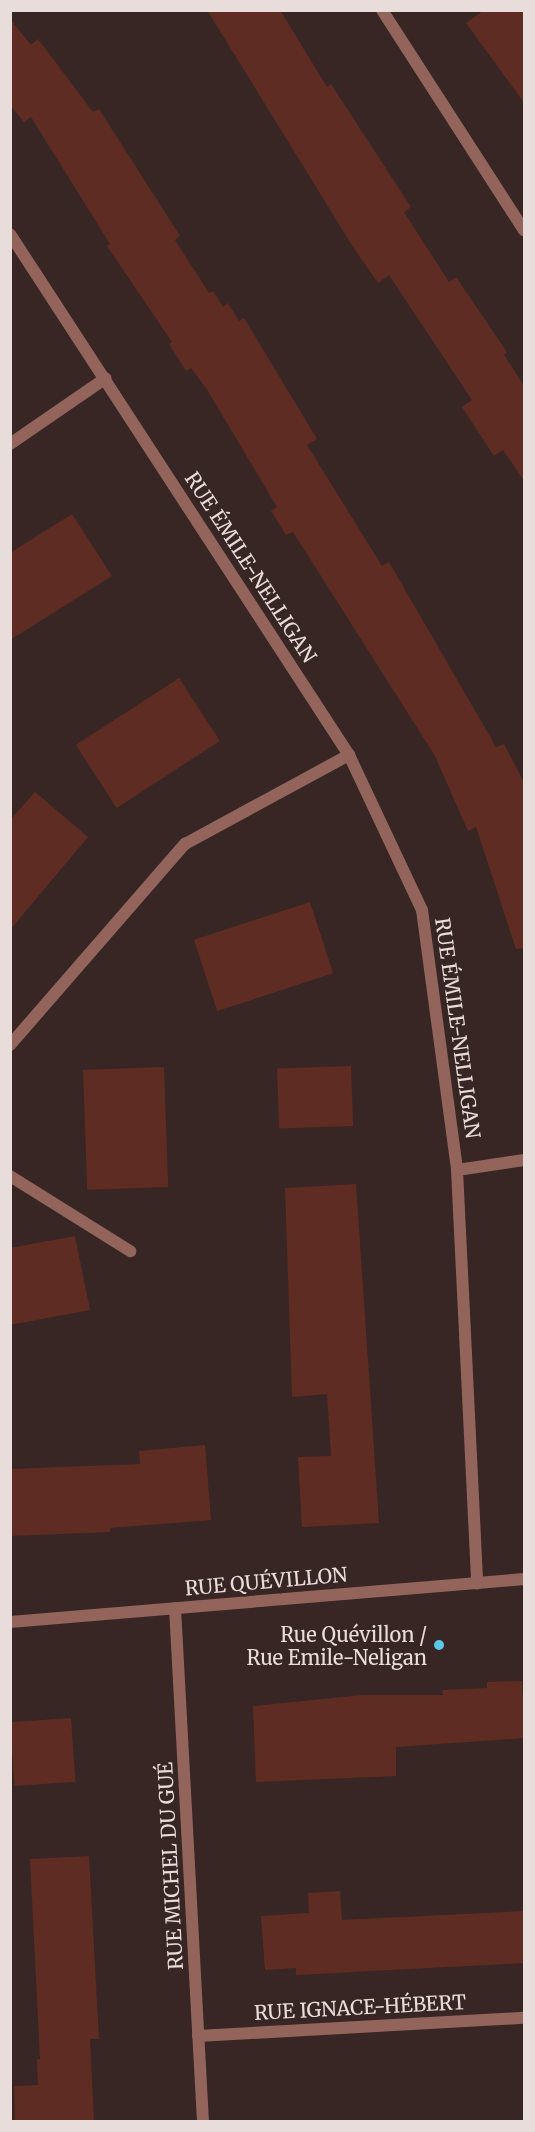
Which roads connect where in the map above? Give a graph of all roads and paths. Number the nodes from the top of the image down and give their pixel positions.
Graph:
1 (382, 10) edge
2 (525, 230) edge
3 (10, 234) edge
4 (106, 378) junction
5 (10, 444) edge
6 (349, 755) junction
7 (10, 1045) edge
8 (525, 1160) edge
9 (457, 1170) junction
10 (10, 1176) edge
11 (130, 1251) dead end
12 (525, 1580) edge
13 (477, 1584) junction
14 (175, 1608) junction
15 (10, 1622) edge
16 (525, 2018) edge
17 (198, 2036) junction
18 (203, 2121) edge

1 - 2 street
3 - 4 street, RUE ÉMILE-NELLIGAN
4 - 5 street
4 - 6 street, RUE ÉMILE-NELLIGAN
6 - 7 street
6 - 9 street, RUE ÉMILE-NELLIGAN
8 - 9 street
9 - 13 street, RUE ÉMILE-NELLIGAN
10 - 11 street
12 - 13 street, RUE QUÉVILLON
13 - 14 street, RUE QUÉVILLON
14 - 15 street, RUE QUÉVILLON
14 - 17 street, RUE MICHEL DU GUÉ
16 - 17 street, RUE IGNACE-HÉBERT
17 - 18 street, RUE MICHEL DU GUÉ

